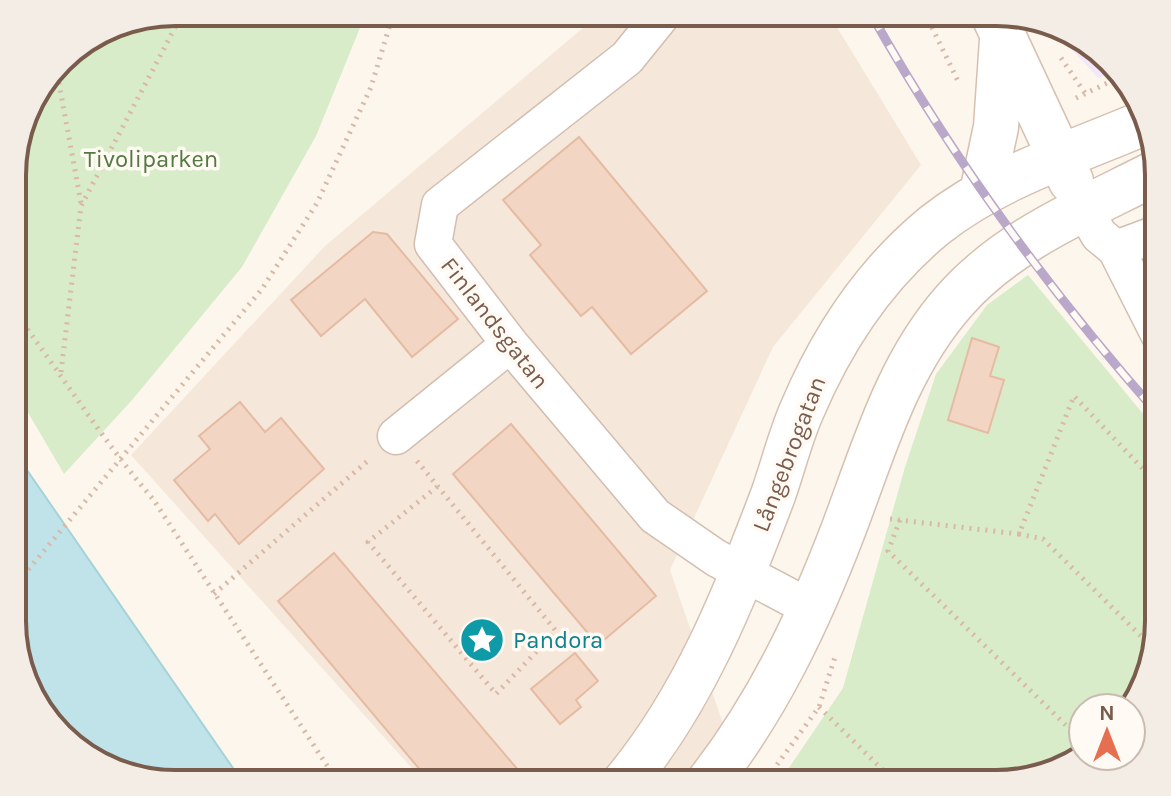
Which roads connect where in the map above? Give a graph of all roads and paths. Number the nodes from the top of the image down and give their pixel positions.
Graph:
1 (176, 26) edge
2 (390, 26) edge
3 (653, 26) edge
4 (931, 26) edge
5 (997, 26) edge
6 (998, 26) edge
7 (1056, 51) dead end
8 (59, 82) edge
9 (962, 90) dead end
10 (1085, 93) dead end
11 (1137, 126) edge
12 (1060, 156) junction
13 (1145, 178) edge
14 (982, 193) junction
15 (81, 206) junction
16 (1084, 209) junction
17 (1145, 238) edge
18 (1116, 249) junction
19 (1145, 306) edge
20 (26, 327) edge
21 (510, 344) junction
22 (61, 372) junction
23 (396, 436) junction
24 (119, 460) junction
25 (1145, 471) edge
26 (438, 486) junction
27 (878, 518) dead end
28 (900, 520) junction
29 (1019, 534) junction
30 (26, 572) edge
31 (742, 572) junction
32 (214, 594) junction
33 (812, 609) junction
34 (1144, 639) edge
35 (839, 647) dead end
36 (819, 707) junction
37 (1067, 726) edge
38 (330, 770) edge
39 (632, 770) edge
40 (717, 770) edge
41 (773, 770) edge
42 (883, 770) edge

1 - 15 path
2 - 24 path
3 - 21 street, Finlandsgatan
4 - 9 path
5 - 14 main road
6 - 12 main road
7 - 10 path
8 - 15 path
11 - 12 main road, Långebrogatan
12 - 14 main road, Långebrogatan
12 - 16 main road
13 - 16 main road
14 - 31 main road, Långebrogatan
15 - 22 path
16 - 18 street
16 - 33 main road
17 - 18 street
18 - 19 street
20 - 22 path
21 - 23 street
21 - 31 street, Finlandsgatan
22 - 24 path
23 - 26 path
23 - 32 path
24 - 30 path
24 - 32 path
25 - 29 path
26 - 26 path
27 - 28 path
28 - 29 path
28 - 37 path
29 - 34 path
31 - 33 street, Finlandsgatan
31 - 39 main road, Långebrogatan
32 - 38 path
33 - 40 main road
35 - 36 path
36 - 41 path
36 - 42 path

